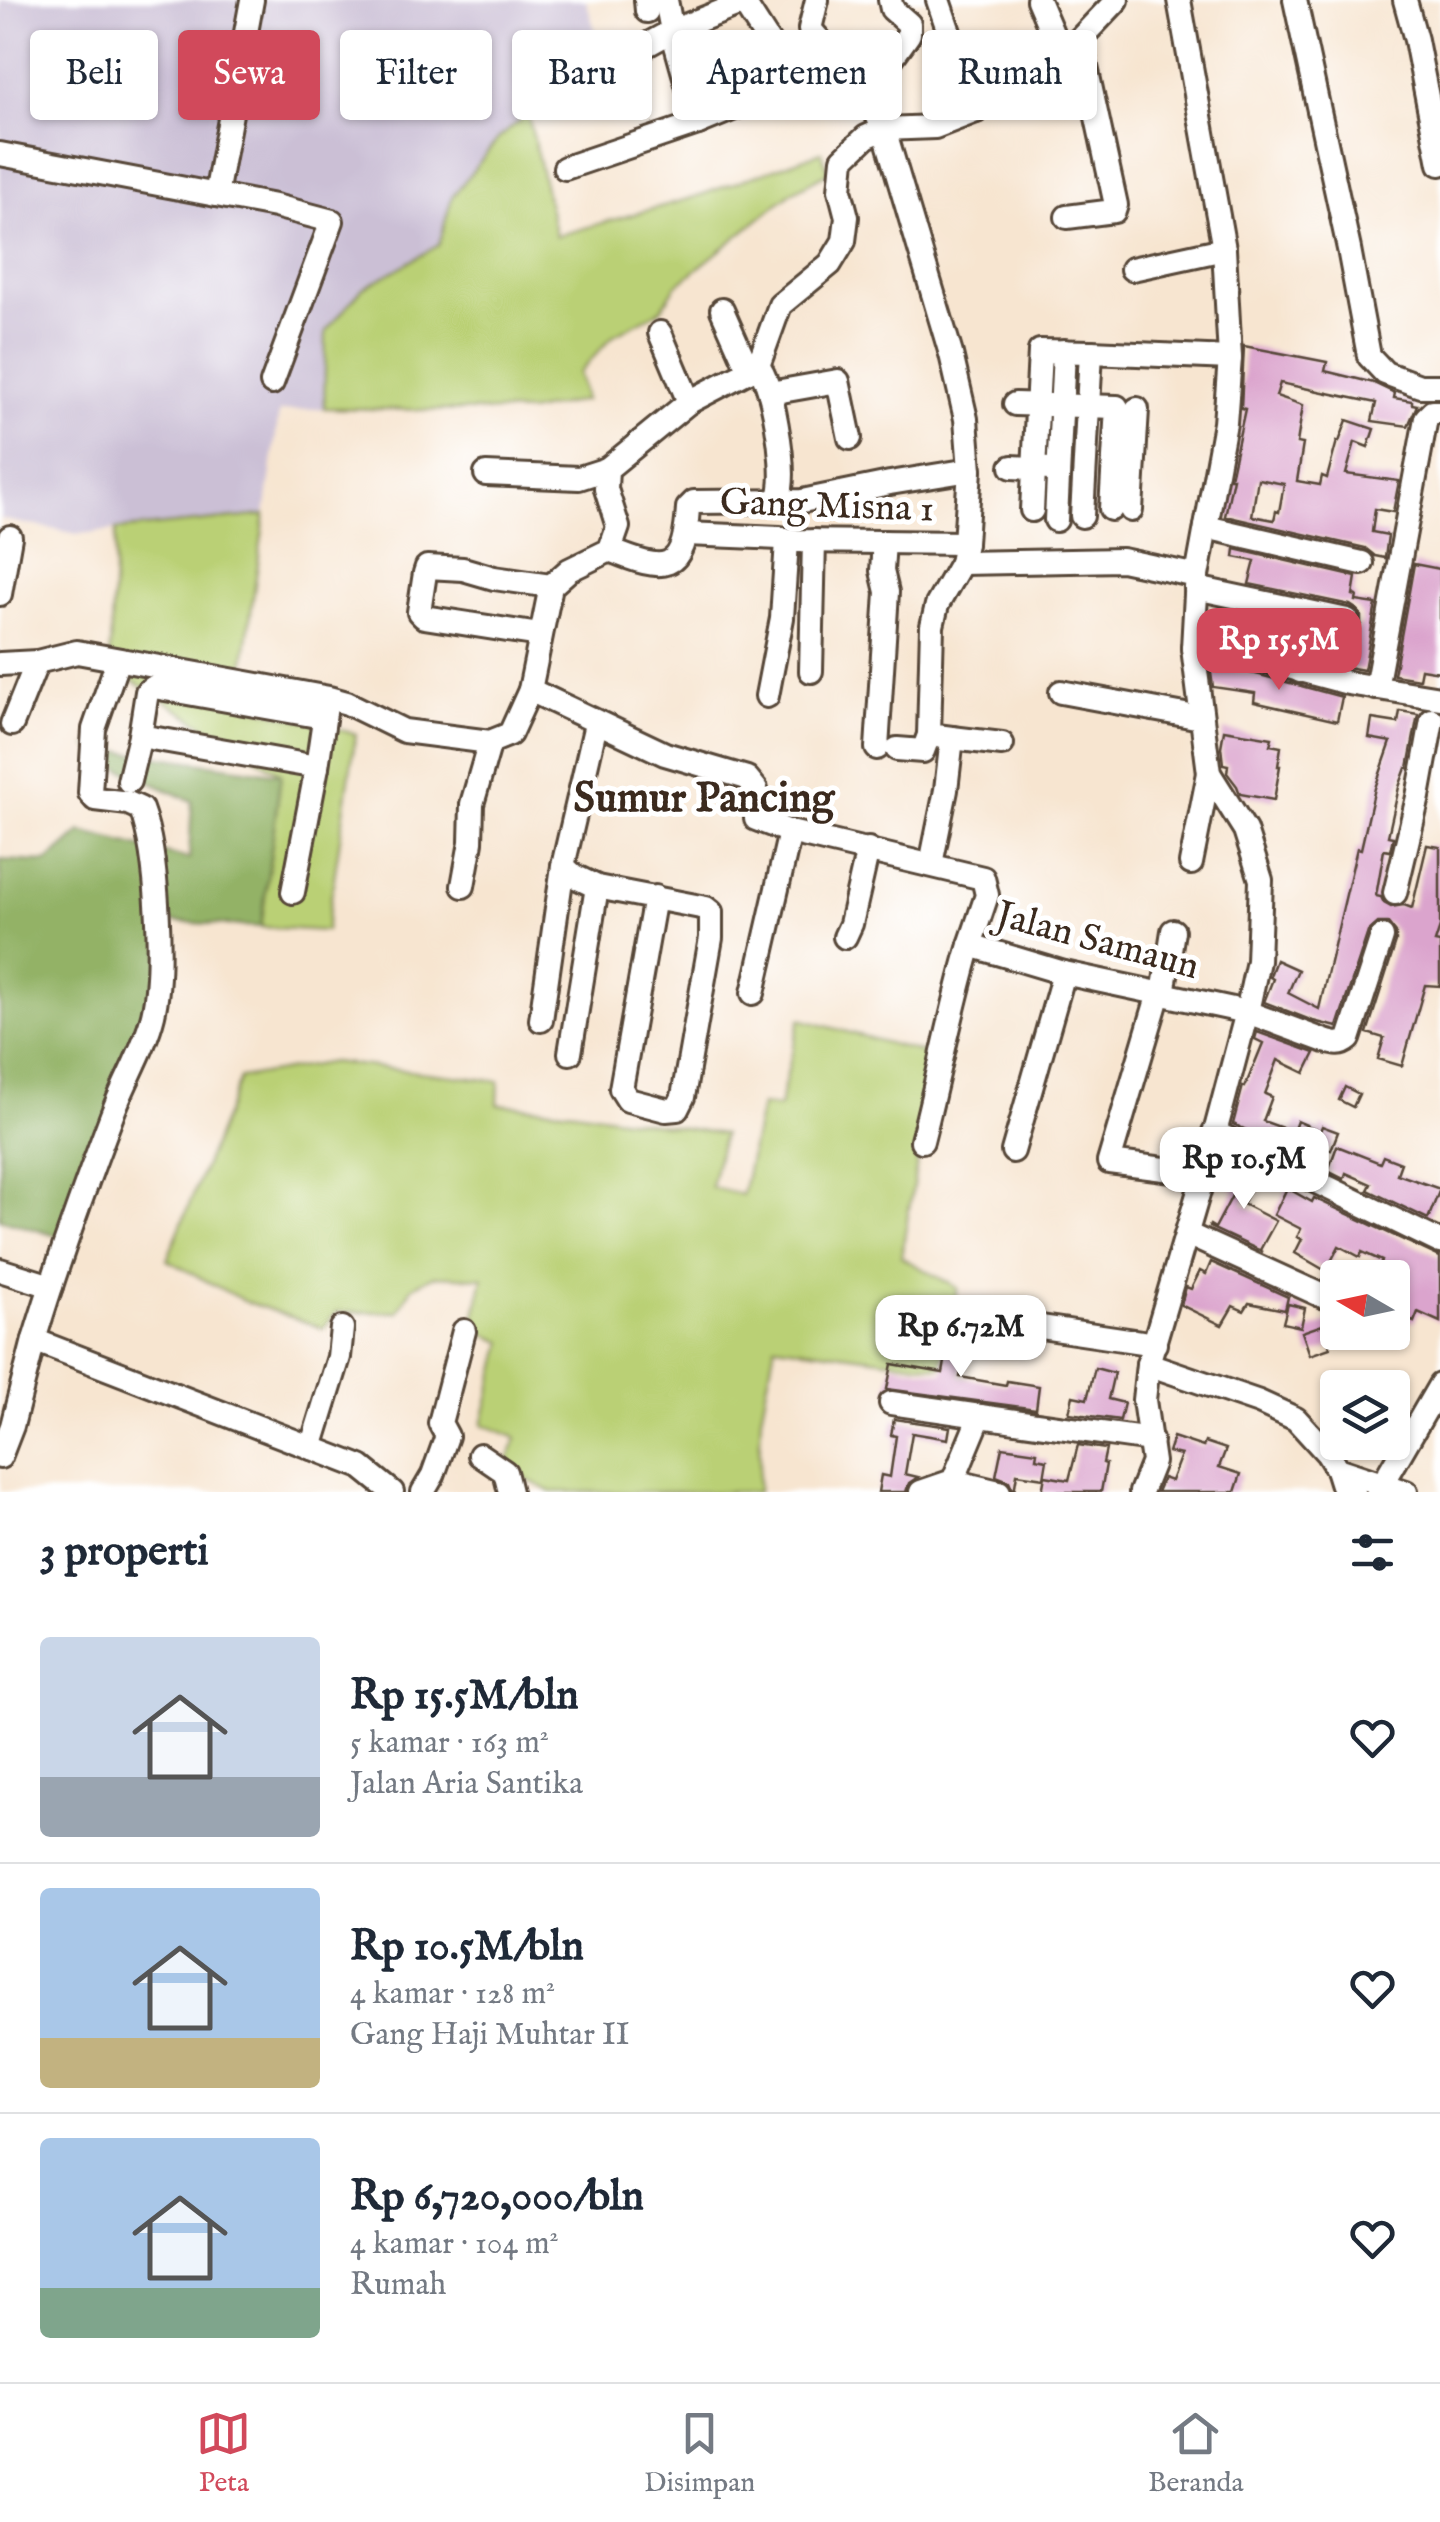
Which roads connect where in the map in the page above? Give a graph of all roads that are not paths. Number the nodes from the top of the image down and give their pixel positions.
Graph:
1 (252, 0) edge
2 (817, 0) edge
3 (890, 0) edge
4 (938, 0) edge
5 (1038, 0) edge
6 (1117, 0) edge
7 (1179, 0) edge
8 (1295, 0) edge
9 (1405, 0) edge
10 (653, 4) edge
11 (675, 30) edge
12 (760, 30) edge
13 (811, 30) edge
14 (948, 30) edge
15 (1051, 30) edge
16 (1089, 30) edge
17 (672, 31) joint
18 (902, 39) edge
19 (652, 42) edge
20 (1097, 117) edge
21 (697, 120) edge
22 (705, 120) edge
23 (875, 120) edge
24 (954, 120) edge
25 (698, 123) junction
26 (881, 130) junction
27 (0, 154) edge
28 (1440, 164) edge
29 (564, 168) dead end
30 (216, 195) junction
31 (1068, 217) dead end
32 (1224, 249) junction
33 (1132, 268) dead end
34 (722, 310) dead end
35 (660, 333) dead end
36 (1091, 352) junction
37 (1230, 358) junction
38 (754, 368) junction
39 (272, 383) dead end
40 (1440, 386) edge
41 (770, 394) junction
42 (690, 402) junction
43 (1038, 405) junction
44 (1087, 407) junction
45 (1137, 409) dead end
46 (1435, 413) edge
47 (850, 438) dead end
48 (1035, 468) junction
49 (607, 470) junction
50 (970, 470) junction
51 (1084, 470) junction
52 (1123, 472) junction
53 (486, 474) dead end
54 (774, 502) junction
55 (1032, 510) dead end
56 (1121, 510) dead end
57 (1056, 520) dead end
58 (1206, 527) junction
59 (686, 534) junction
60 (10, 537) dead end
61 (787, 541) junction
62 (814, 541) junction
63 (884, 542) junction
64 (610, 550) junction
65 (963, 553) junction
66 (1086, 560) junction
67 (1362, 563) dead end
68 (1197, 582) junction
69 (552, 586) junction
70 (0, 594) edge
71 (1312, 612) junction
72 (1346, 620) dead end
73 (540, 635) junction
74 (1194, 648) junction
75 (118, 660) junction
76 (37, 662) junction
77 (0, 664) edge
78 (810, 671) dead end
79 (1300, 671) junction
80 (1376, 688) junction
81 (530, 690) junction
82 (1061, 692) dead end
83 (767, 696) dead end
84 (341, 708) junction
85 (1436, 709) edge
86 (1200, 718) junction
87 (12, 724) dead end
88 (596, 724) junction
89 (140, 736) junction
90 (940, 737) junction
91 (490, 742) junction
92 (1002, 744) dead end
93 (317, 767) junction
94 (1209, 773) junction
95 (129, 781) dead end
96 (1429, 800) edge
97 (790, 832) junction
98 (868, 850) junction
99 (932, 864) junction
100 (1191, 864) dead end
101 (563, 866) junction
102 (463, 886) dead end
103 (597, 887) junction
104 (293, 892) dead end
105 (1394, 893) dead end
106 (655, 898) junction
107 (1174, 931) dead end
108 (845, 937) dead end
109 (1382, 937) dead end
110 (970, 945) junction
111 (1064, 972) junction
112 (753, 993) dead end
113 (1161, 994) junction
114 (1247, 1012) junction
115 (541, 1020) dead end
116 (570, 1053) dead end
117 (1214, 1132) junction
118 (922, 1141) dead end
119 (1013, 1151) dead end
120 (1204, 1174) junction
121 (1187, 1234) junction
122 (1440, 1242) edge
123 (0, 1270) edge
124 (50, 1286) junction
125 (1320, 1296) edge
126 (980, 1318) dead end
127 (342, 1328) dead end
128 (464, 1331) dead end
129 (34, 1340) junction
130 (1151, 1354) junction
131 (1440, 1385) edge
132 (890, 1403) dead end
133 (980, 1416) junction
134 (6, 1424) edge
135 (1151, 1440) junction
136 (311, 1448) junction
137 (480, 1455) dead end
138 (0, 1457) edge
139 (1337, 1469) junction
140 (951, 1486) edge
141 (1380, 1488) edge
142 (392, 1492) edge
143 (423, 1492) edge
144 (510, 1492) edge
145 (921, 1492) edge
146 (999, 1492) edge
147 (1141, 1492) edge
148 (1354, 1492) edge
149 (1406, 1492) edge

1 - 30 street
2 - 13 street
3 - 18 street
4 - 14 street
5 - 15 street
6 - 16 street
7 - 32 street
8 - 40 street
9 - 28 street
10 - 17 street
11 - 12 street
17 - 19 street
20 - 31 street
21 - 25 street
22 - 25 street
23 - 26 street
24 - 26 street
25 - 29 street
26 - 38 street
26 - 50 street
27 - 30 street
30 - 39 street
32 - 33 street
32 - 37 street
34 - 38 street
35 - 42 street
36 - 37 street
36 - 43 street
36 - 44 street
37 - 58 street
38 - 41 street
38 - 42 street
41 - 47 street
41 - 54 street
42 - 49 street
43 - 44 street
43 - 48 street
44 - 51 street
44 - 52 street
45 - 52 street
46 - 80 street
48 - 51 street
48 - 55 street
48 - 57 street
49 - 53 street
49 - 64 street
50 - 54 street
50 - 65 street
51 - 52 street
51 - 66 street
52 - 56 street
54 - 59 street
58 - 67 street
58 - 68 street
59 - 61 street, Gang Misna 1
59 - 64 street
60 - 70 street
61 - 62 street, Gang Misna 1
61 - 83 street
62 - 63 street, Gang Misna 1
62 - 78 street
63 - 65 street, Gang Misna 1
63 - 90 street
64 - 69 street
65 - 66 street, Gang Misna 1
65 - 90 street
66 - 68 street, Gang Misna 1
68 - 71 street, Gang Misna 1
68 - 74 street
69 - 73 street
69 - 73 street
71 - 72 street, Gang Misna 1
71 - 79 street
73 - 81 street
74 - 79 street
74 - 86 street
75 - 76 street
75 - 84 street
75 - 124 street
76 - 77 street
76 - 87 street
79 - 80 street
80 - 85 street
81 - 88 street, Jalan Samaun
81 - 91 street
82 - 86 street
84 - 89 street
84 - 91 street
84 - 93 street
85 - 96 street
86 - 94 street
88 - 97 street, Jalan Samaun
88 - 101 street
89 - 93 street
89 - 95 street
90 - 92 street
90 - 99 street
91 - 102 street
93 - 104 street
94 - 100 street
94 - 114 street
96 - 105 street
97 - 98 street, Jalan Samaun
97 - 112 street
98 - 99 street, Jalan Samaun
98 - 108 street
99 - 110 street, Jalan Samaun
101 - 103 street
101 - 115 street
103 - 106 street
103 - 116 street
106 - 106 street
107 - 113 street
109 - 114 street, Jalan Samaun
110 - 111 street, Jalan Samaun
110 - 118 street
111 - 113 street, Jalan Samaun
111 - 119 street
113 - 114 street, Jalan Samaun
113 - 120 street
114 - 117 street
117 - 120 street
117 - 122 street
120 - 121 street
121 - 125 street
121 - 130 street
123 - 124 street
124 - 129 street
126 - 130 street
127 - 136 street
128 - 143 street
129 - 134 street
129 - 136 street
130 - 135 street
130 - 139 street
131 - 141 street
132 - 133 street
133 - 135 street
133 - 140 street
134 - 138 street
135 - 147 street
136 - 142 street
137 - 144 street
139 - 141 street
139 - 148 street
140 - 145 street
140 - 146 street
141 - 149 street

